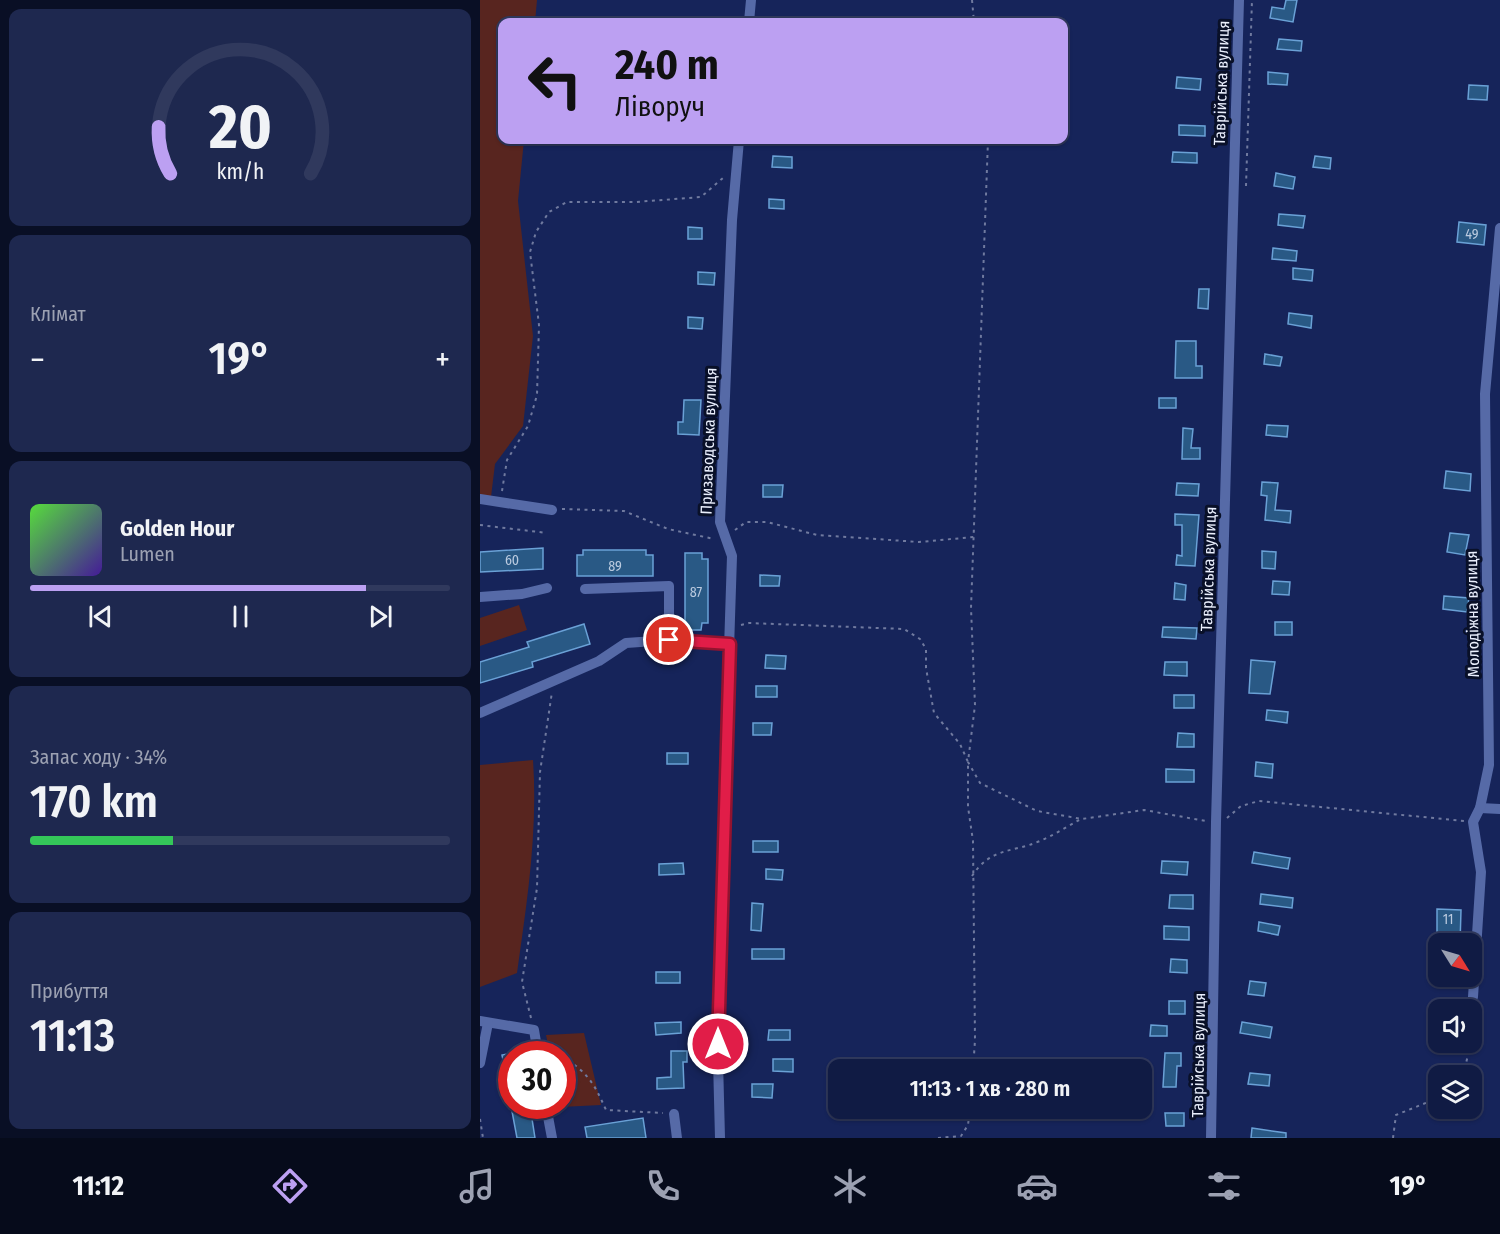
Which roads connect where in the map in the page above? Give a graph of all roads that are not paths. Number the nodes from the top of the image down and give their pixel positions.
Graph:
1 (751, 0) edge
2 (1239, 0) edge
3 (749, 18) edge
4 (739, 144) edge
5 (1500, 228) edge
6 (480, 499) edge
7 (552, 510) road end
8 (547, 588) dead end
9 (585, 589) dead end
10 (480, 597) edge
11 (669, 640) junction
12 (730, 644) junction
13 (480, 713) edge
14 (1480, 808) junction
15 (1500, 809) edge
16 (1473, 997) dead end
17 (484, 1022) edge
18 (536, 1041) edge
19 (480, 1063) edge
20 (674, 1114) road end
21 (548, 1119) edge
22 (552, 1138) edge
23 (677, 1138) edge
24 (720, 1138) edge
25 (1211, 1138) edge

1 - 3 street
2 - 25 street, Таврійська вулиця
4 - 12 street, Призаводська вулиця
5 - 14 street, Молодіжна вулиця
6 - 7 street
8 - 10 street
9 - 11 street
11 - 12 street
11 - 13 street
12 - 24 street, Призаводська вулиця
14 - 15 street
14 - 16 street, Молодіжна вулиця
17 - 18 street
17 - 19 street
20 - 23 street
21 - 22 street

